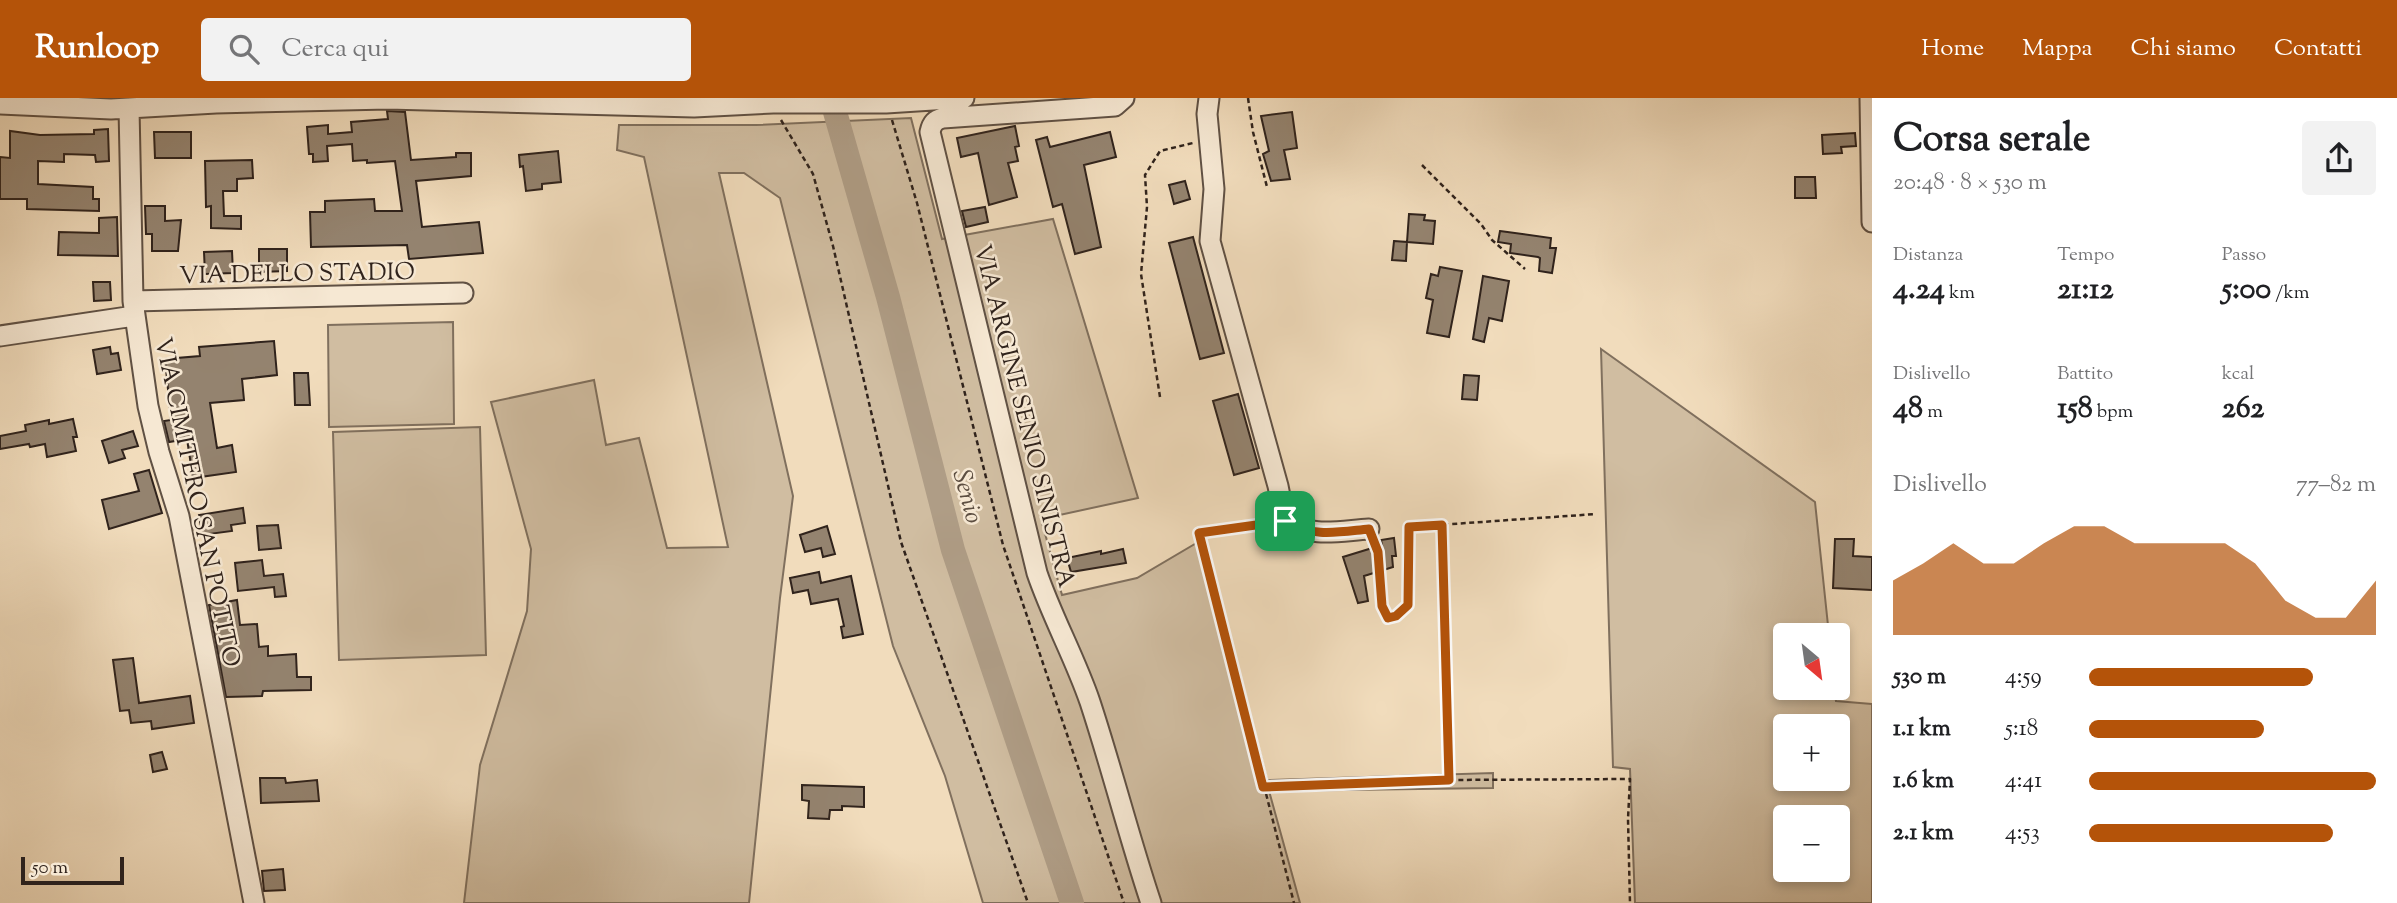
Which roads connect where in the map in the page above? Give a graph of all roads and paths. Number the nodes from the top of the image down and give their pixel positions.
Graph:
1 (964, 98) edge
2 (1124, 98) edge
3 (1209, 98) edge
4 (1248, 98) edge
5 (1870, 98) edge
6 (216, 101) edge
7 (773, 103) junction
8 (886, 103) junction
9 (0, 104) edge
10 (129, 108) junction
11 (1209, 138) junction
12 (1422, 165) dead end
13 (1268, 187) dead end
14 (1872, 222) edge
15 (1525, 269) dead end
16 (463, 293) dead end
17 (134, 309) junction
18 (0, 336) edge
19 (1160, 397) dead end
20 (1597, 514) dead end
21 (1285, 521) junction
22 (1442, 525) junction
23 (1369, 529) joint
24 (1449, 780) junction
25 (1263, 787) junction
26 (254, 903) edge
27 (1028, 903) edge
28 (1124, 903) edge
29 (1151, 903) edge
30 (1294, 903) edge
31 (1630, 903) edge

1 - 8 street
2 - 29 street, VIA ARGINE SENIO SINISTRA
3 - 11 street
4 - 13 path
5 - 14 street
6 - 7 street
6 - 10 street
7 - 8 street
7 - 27 path
8 - 28 path
9 - 10 street
10 - 17 street, VIA CIMITERO SAN POTITO
11 - 19 path
11 - 21 street
12 - 15 path
16 - 17 street, VIA DELLO STADIO
17 - 18 street, VIA DELLO STADIO
17 - 26 street, VIA CIMITERO SAN POTITO
20 - 22 path
21 - 23 street
21 - 25 path
22 - 23 path
22 - 24 path
24 - 25 path
24 - 31 path
25 - 30 path

